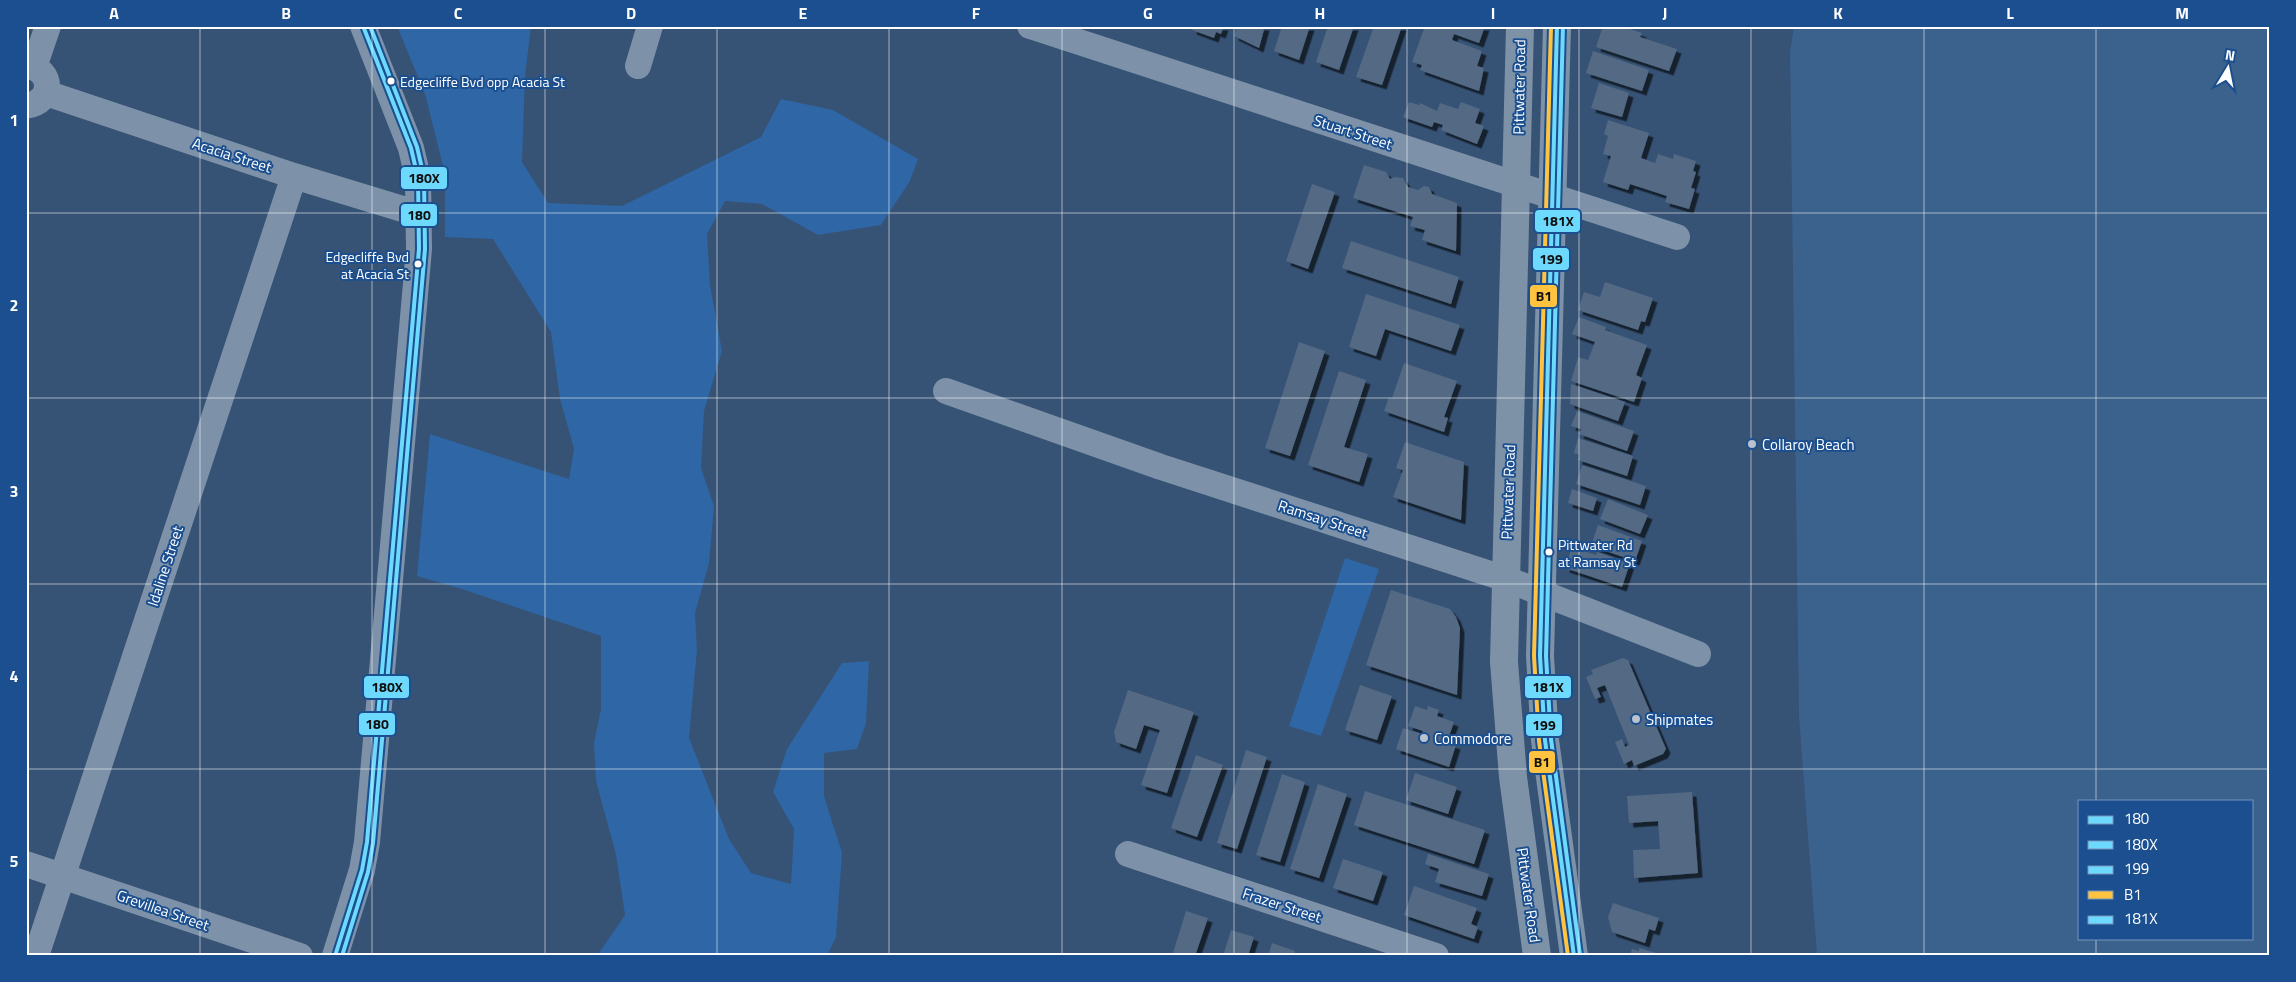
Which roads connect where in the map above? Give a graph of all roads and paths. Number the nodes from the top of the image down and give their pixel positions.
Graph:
1 (48, 26) edge
2 (363, 26) edge
3 (650, 26) edge
4 (1030, 26) edge
5 (1520, 26) edge
6 (1557, 26) edge
7 (30, 66) edge
8 (638, 66) dead end
9 (36, 100) edge
10 (294, 176) junction
11 (1516, 186) junction
12 (1552, 196) junction
13 (420, 214) junction
14 (1677, 237) dead end
15 (946, 391) dead end
16 (1506, 578) junction
17 (1540, 591) junction
18 (1698, 654) dead end
19 (1128, 854) dead end
20 (26, 864) edge
21 (62, 876) junction
22 (36, 956) edge
23 (300, 956) edge
24 (335, 956) edge
25 (1436, 956) edge
26 (1537, 956) edge
27 (1574, 956) edge

1 - 7 street
2 - 13 street
3 - 8 street
4 - 11 street, Stuart Street
5 - 11 highway, Pittwater Road
6 - 12 highway
7 - 9 street
9 - 10 street, Acacia Street
10 - 13 street, Acacia Street
10 - 21 street, Idaline Street
11 - 12 street, Stuart Street
11 - 16 highway, Pittwater Road
12 - 14 street, Stuart Street
12 - 17 highway
13 - 24 street
15 - 16 street, Ramsay Street
16 - 17 street, Ramsay Street
16 - 26 highway, Pittwater Road
17 - 18 street, Ramsay Street
17 - 27 highway
19 - 25 street, Frazer Street
20 - 21 street, Grevillea Street
21 - 22 street, Idaline Street
21 - 23 street, Grevillea Street

